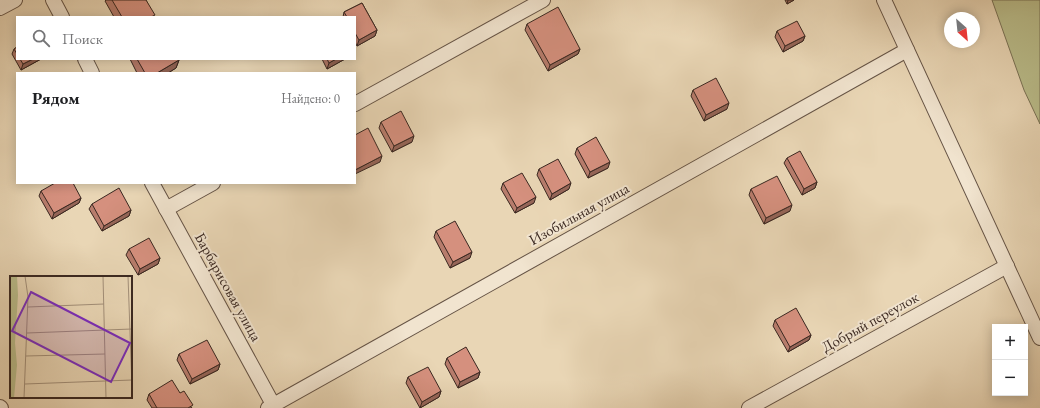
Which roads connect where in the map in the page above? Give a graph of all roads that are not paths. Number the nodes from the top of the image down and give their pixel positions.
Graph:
1 (15, 0) edge
2 (53, 0) edge
3 (543, 0) edge
4 (884, 0) edge
5 (0, 8) edge
6 (61, 16) edge
7 (907, 50) junction
8 (86, 60) edge
9 (92, 72) edge
10 (356, 103) edge
11 (153, 184) edge
12 (211, 184) edge
13 (166, 209) junction
14 (1007, 266) junction
15 (1040, 338) edge
16 (272, 407) edge
17 (749, 408) edge

1 - 5 street
2 - 6 street
3 - 10 street
4 - 7 street
7 - 14 street
7 - 16 street, Изобильная улица
8 - 9 street
11 - 13 street, Барбарисовая улица
12 - 13 street
13 - 16 street, Барбарисовая улица
14 - 15 street
14 - 17 street, Добрый переулок

